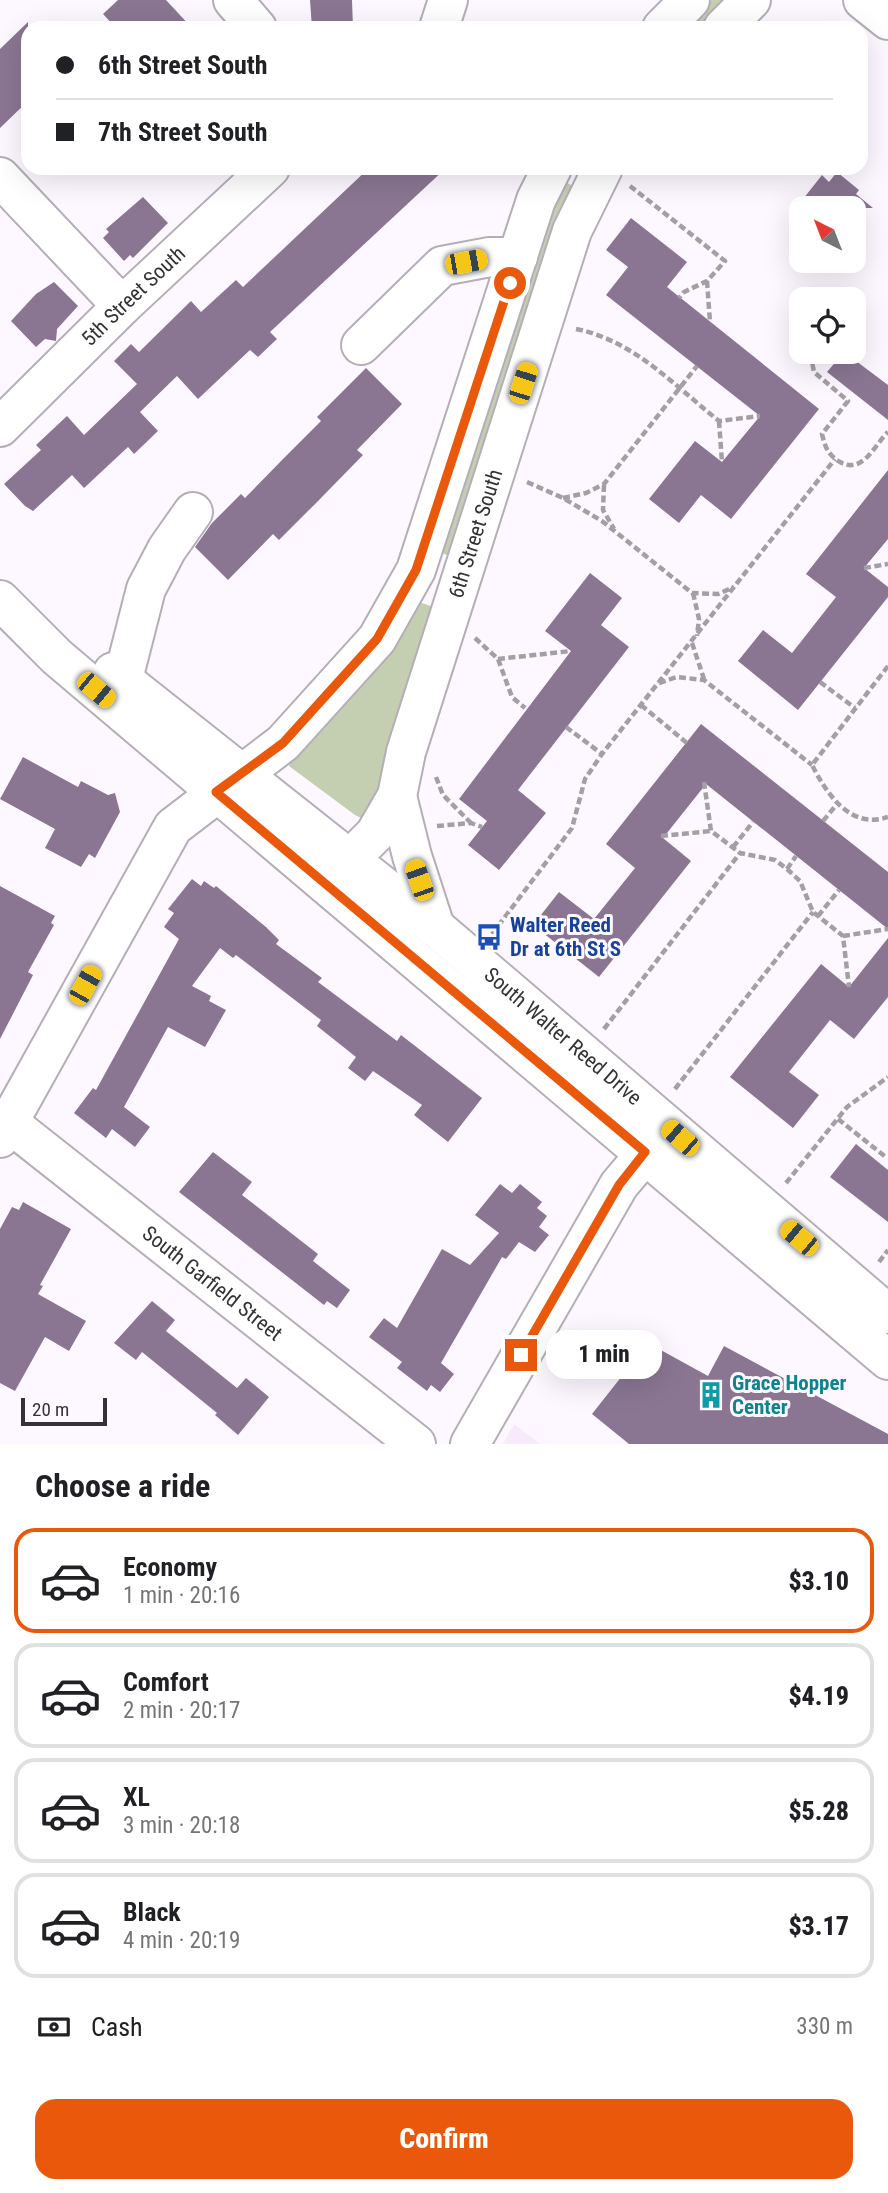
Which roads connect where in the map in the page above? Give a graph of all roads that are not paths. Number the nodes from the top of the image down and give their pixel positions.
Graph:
1 (233, 0) edge
2 (448, 0) edge
3 (690, 0) edge
4 (751, 0) edge
5 (863, 0) edge
6 (888, 20) edge
7 (251, 21) edge
8 (441, 21) edge
9 (669, 21) edge
10 (730, 21) edge
11 (262, 175) edge
12 (548, 175) edge
13 (615, 175) edge
14 (0, 177) edge
15 (518, 257) junction
16 (122, 306) junction
17 (361, 345) dead end
18 (0, 427) edge
19 (193, 512) dead end
20 (416, 570) junction
21 (458, 586) junction
22 (0, 588) edge
23 (0, 600) edge
24 (122, 679) junction
25 (229, 782) junction
26 (397, 796) junction
27 (337, 871) junction
28 (435, 928) junction
29 (4, 1131) edge
30 (657, 1139) junction
31 (888, 1314) edge
32 (888, 1360) edge
33 (416, 1444) edge
34 (470, 1444) edge

1 - 7 street
2 - 8 street
3 - 9 street
4 - 10 street
5 - 6 street
11 - 16 street, 5th Street South
12 - 15 street, 6th Street South
13 - 21 street, 6th Street South
14 - 16 street
15 - 17 street
15 - 20 street, 6th Street South
16 - 18 street, 5th Street South
19 - 24 street
20 - 21 street
20 - 25 street, 6th Street South
21 - 26 street, 6th Street South
22 - 24 street, South Walter Reed Drive
23 - 25 street, South Walter Reed Drive
24 - 25 street, South Walter Reed Drive
25 - 27 street, South Walter Reed Drive
25 - 29 street, 6th Street South
26 - 27 street, 6th Street South
26 - 28 street
27 - 28 street, South Walter Reed Drive
27 - 30 street, South Walter Reed Drive
28 - 30 street, South Walter Reed Drive
29 - 33 street, South Garfield Street
30 - 31 street, South Walter Reed Drive
30 - 32 street, South Walter Reed Drive
30 - 34 street

